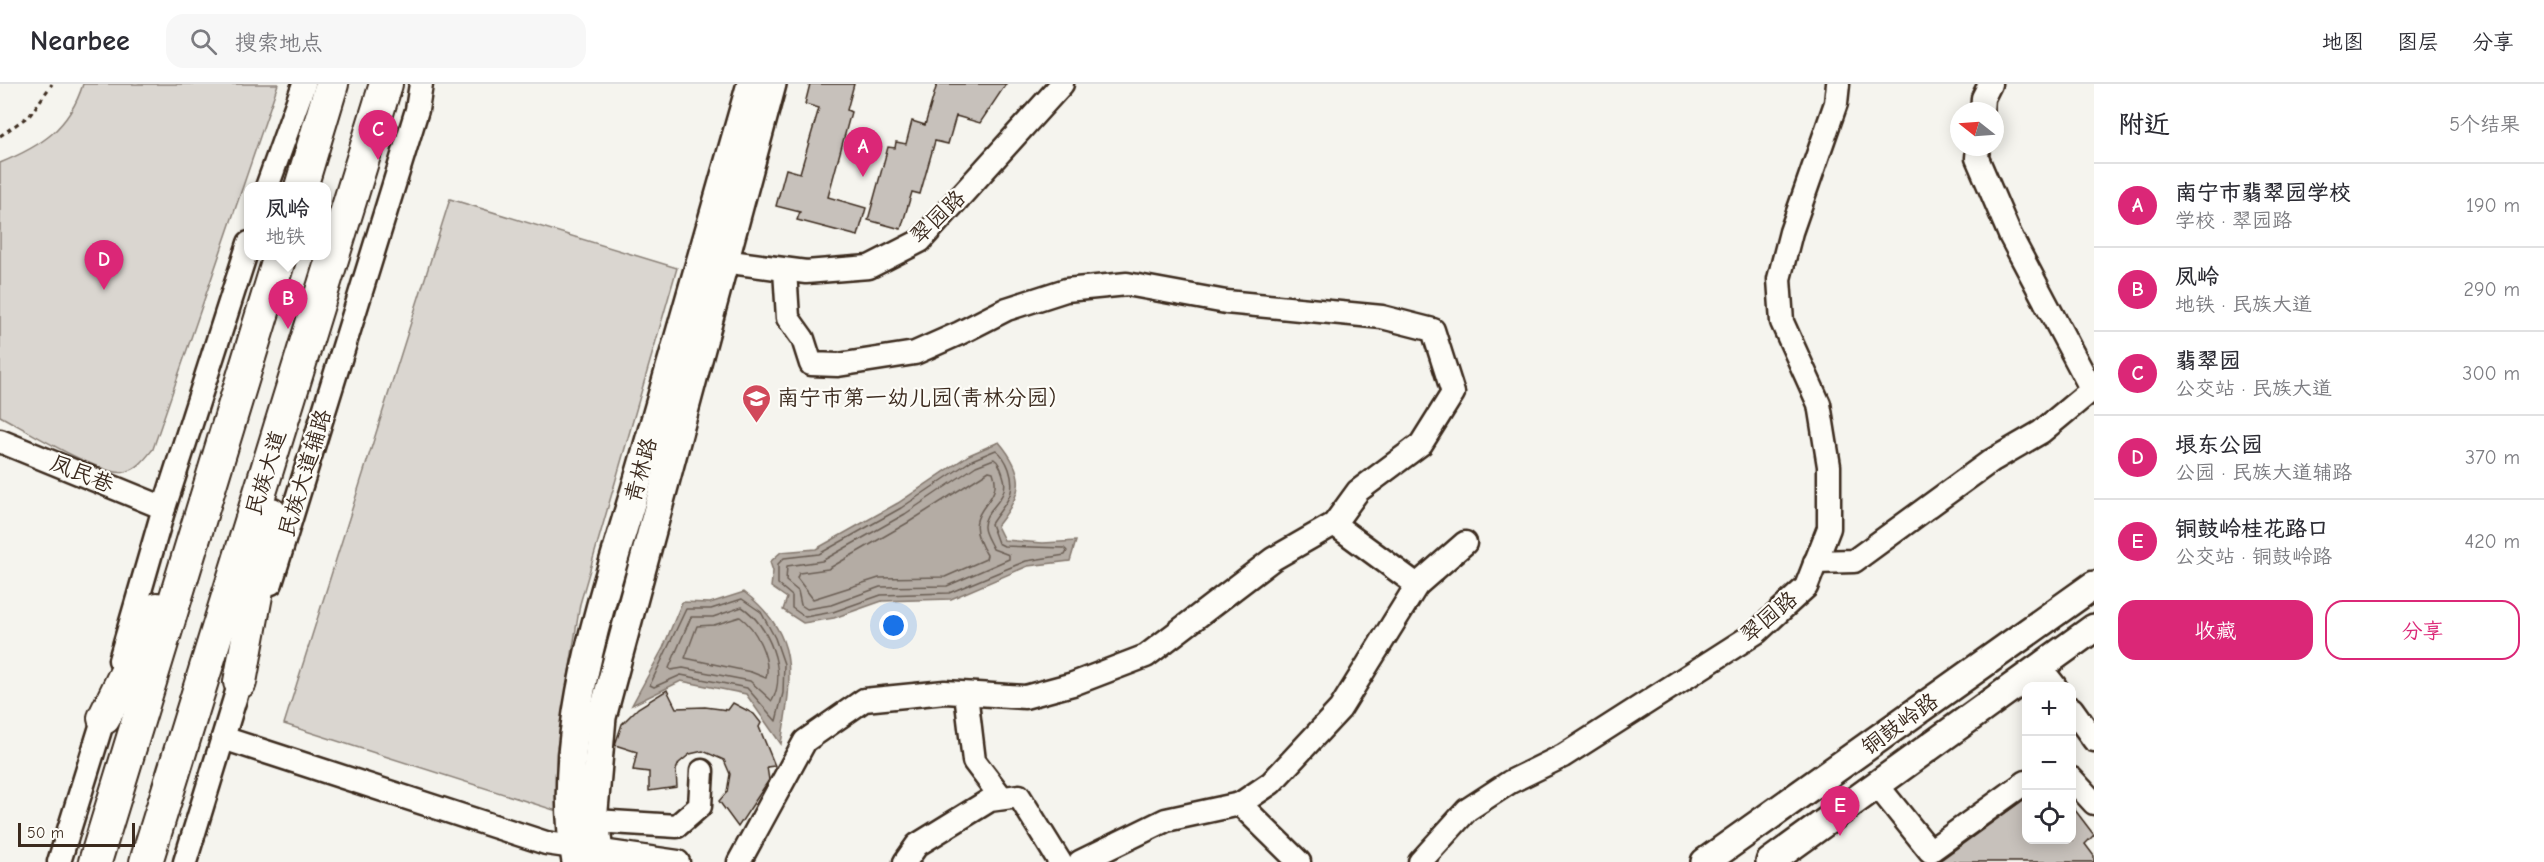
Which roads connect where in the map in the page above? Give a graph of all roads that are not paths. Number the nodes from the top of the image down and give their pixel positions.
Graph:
1 (304, 84) edge
2 (333, 84) edge
3 (386, 84) edge
4 (421, 84) edge
5 (751, 84) edge
6 (772, 84) edge
7 (1062, 84) edge
8 (1838, 84) edge
9 (1990, 84) edge
10 (1983, 102) edge
11 (1977, 156) edge
12 (268, 182) edge
13 (302, 182) edge
14 (713, 258) junction
15 (244, 259) edge
16 (277, 260) edge
17 (785, 270) junction
18 (297, 371) junction
19 (2093, 389) edge
20 (0, 441) edge
21 (164, 508) junction
22 (1334, 525) junction
23 (193, 536) junction
24 (1465, 543) dead end
25 (1815, 562) junction
26 (1417, 585) junction
27 (2094, 585) edge
28 (2094, 628) edge
29 (2048, 677) edge
30 (240, 682) junction
31 (966, 694) junction
32 (2076, 715) edge
33 (104, 718) junction
34 (1901, 723) junction
35 (223, 738) junction
36 (2094, 740) edge
37 (1923, 752) junction
38 (702, 771) dead end
39 (2076, 783) edge
40 (1877, 784) junction
41 (2022, 785) edge
42 (1002, 798) junction
43 (2094, 803) edge
44 (1240, 804) junction
45 (595, 821) junction
46 (586, 855) edge
47 (59, 862) edge
48 (95, 862) edge
49 (146, 862) edge
50 (184, 862) edge
51 (678, 862) edge
52 (739, 862) edge
53 (905, 862) edge
54 (1060, 862) edge
55 (1080, 862) edge
56 (1299, 862) edge
57 (1420, 862) edge
58 (1705, 862) edge
59 (1770, 862) edge

1 - 12 street
2 - 13 highway
3 - 18 highway, 民族大道
4 - 30 street, 民族大道辅路
5 - 14 main road, 青林路
6 - 14 main road, 青林路
7 - 17 street, 翠园路
8 - 25 street, 翠园路
9 - 10 street
11 - 19 street
14 - 17 street, 翠园路
14 - 45 main road, 青林路
14 - 46 main road, 青林路
15 - 21 street
16 - 23 highway
17 - 22 street
18 - 30 highway
18 - 49 highway, 民族大道
19 - 25 street
20 - 21 street, 凤民巷
21 - 33 street
22 - 26 street
22 - 31 street
23 - 33 highway
23 - 48 highway
24 - 26 street
25 - 57 street, 翠园路
26 - 44 street
27 - 34 main road, 铜鼓岭路
28 - 29 main road, 铜鼓岭路
29 - 37 main road, 铜鼓岭路
30 - 35 street, 民族大道辅路
31 - 42 street
31 - 52 street
32 - 36 street
33 - 47 street
34 - 37 main road
34 - 58 main road, 铜鼓岭路
35 - 46 street
35 - 50 street, 民族大道辅路
37 - 40 main road, 铜鼓岭路
38 - 45 street
39 - 43 street
40 - 41 street
40 - 59 main road, 铜鼓岭路
42 - 53 street
42 - 54 street
44 - 55 street
44 - 56 street
45 - 46 main road, 青林路
46 - 51 street

